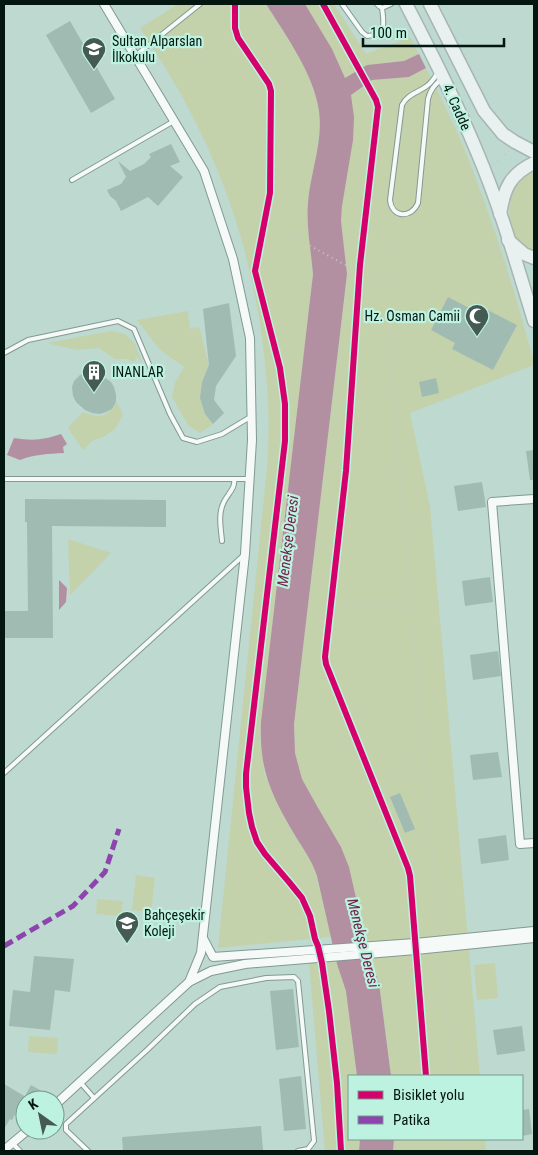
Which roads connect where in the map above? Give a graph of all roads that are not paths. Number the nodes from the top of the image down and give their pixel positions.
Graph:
1 (104, 4) edge
2 (200, 4) edge
3 (342, 4) edge
4 (378, 4) edge
5 (391, 4) edge
6 (406, 4) edge
7 (430, 4) edge
8 (382, 8) junction
9 (136, 56) junction
10 (442, 74) junction
11 (174, 121) junction
12 (534, 152) edge
13 (534, 163) edge
14 (72, 180) dead end
15 (500, 214) junction
16 (508, 240) junction
17 (534, 258) edge
18 (534, 321) edge
19 (4, 353) edge
20 (252, 416) junction
21 (4, 479) edge
22 (234, 479) junction
23 (250, 479) junction
24 (534, 499) edge
25 (222, 541) dead end
26 (245, 554) junction
27 (4, 773) edge
28 (534, 842) edge
29 (534, 931) edge
30 (203, 938) junction
31 (534, 938) edge
32 (440, 944) junction
33 (324, 953) junction
34 (213, 956) junction
35 (196, 967) junction
36 (189, 982) junction
37 (80, 1082) junction
38 (65, 1096) edge
39 (94, 1098) junction
40 (7, 1147) edge
41 (20, 1151) edge
42 (88, 1151) edge
43 (298, 1151) edge

1 - 9 street
2 - 9 lane
3 - 8 lane
4 - 8 lane
5 - 8 lane
6 - 10 main road, 4. Cadde
7 - 12 main road, 4. Cadde
9 - 11 street
10 - 10 lane
10 - 15 main road, 4. Cadde
11 - 14 lane
11 - 20 street
13 - 15 main road
15 - 16 main road, 4. Cadde
16 - 17 main road
16 - 18 main road
19 - 20 lane
20 - 23 street
21 - 22 lane
22 - 23 lane
22 - 25 lane
23 - 26 street
24 - 28 street
26 - 27 lane
26 - 30 street
29 - 32 street
30 - 34 street
30 - 35 street
31 - 32 street
32 - 33 street
33 - 34 street
33 - 36 street
34 - 35 street
35 - 36 street
36 - 37 street
37 - 38 street
37 - 39 lane
39 - 42 lane
39 - 43 lane
40 - 41 lane

